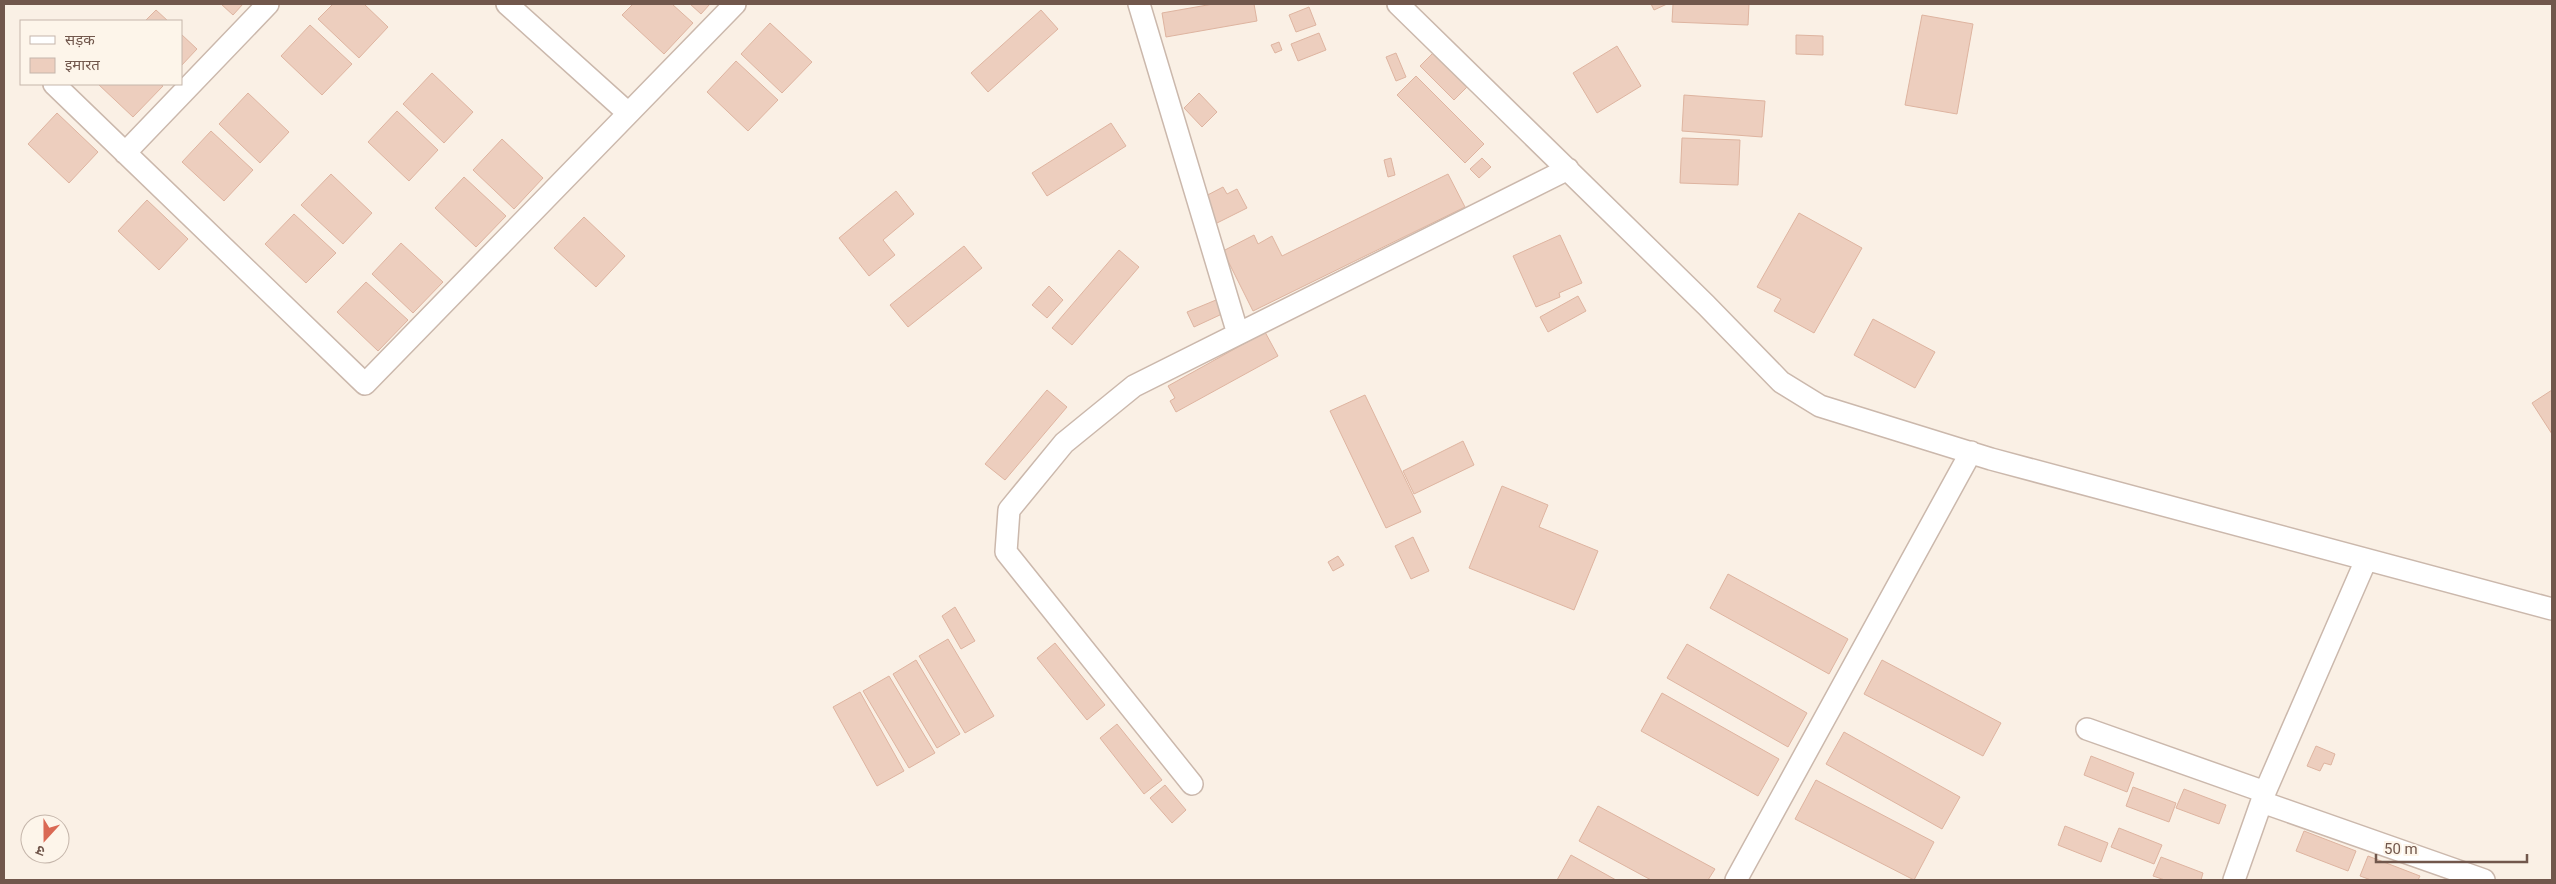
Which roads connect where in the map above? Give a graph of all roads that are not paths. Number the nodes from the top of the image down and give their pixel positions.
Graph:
1 (268, 4) edge
2 (507, 4) edge
3 (735, 4) edge
4 (1139, 4) edge
5 (1398, 4) edge
6 (55, 85) edge
7 (628, 113) junction
8 (125, 153) junction
9 (1568, 169) junction
10 (1238, 334) junction
11 (1971, 452) junction
12 (2366, 560) junction
13 (2552, 609) edge
14 (2087, 729) dead end
15 (1192, 784) dead end
16 (2264, 797) junction
17 (1736, 880) edge
18 (2234, 880) edge
19 (2484, 880) edge

1 - 8 street
2 - 7 street
3 - 7 street
4 - 10 street
5 - 9 street
6 - 8 street
7 - 8 street
9 - 10 street
9 - 11 street
10 - 15 street
11 - 12 street
11 - 17 street
12 - 13 street
12 - 16 street
14 - 16 street
16 - 18 street
16 - 19 street

